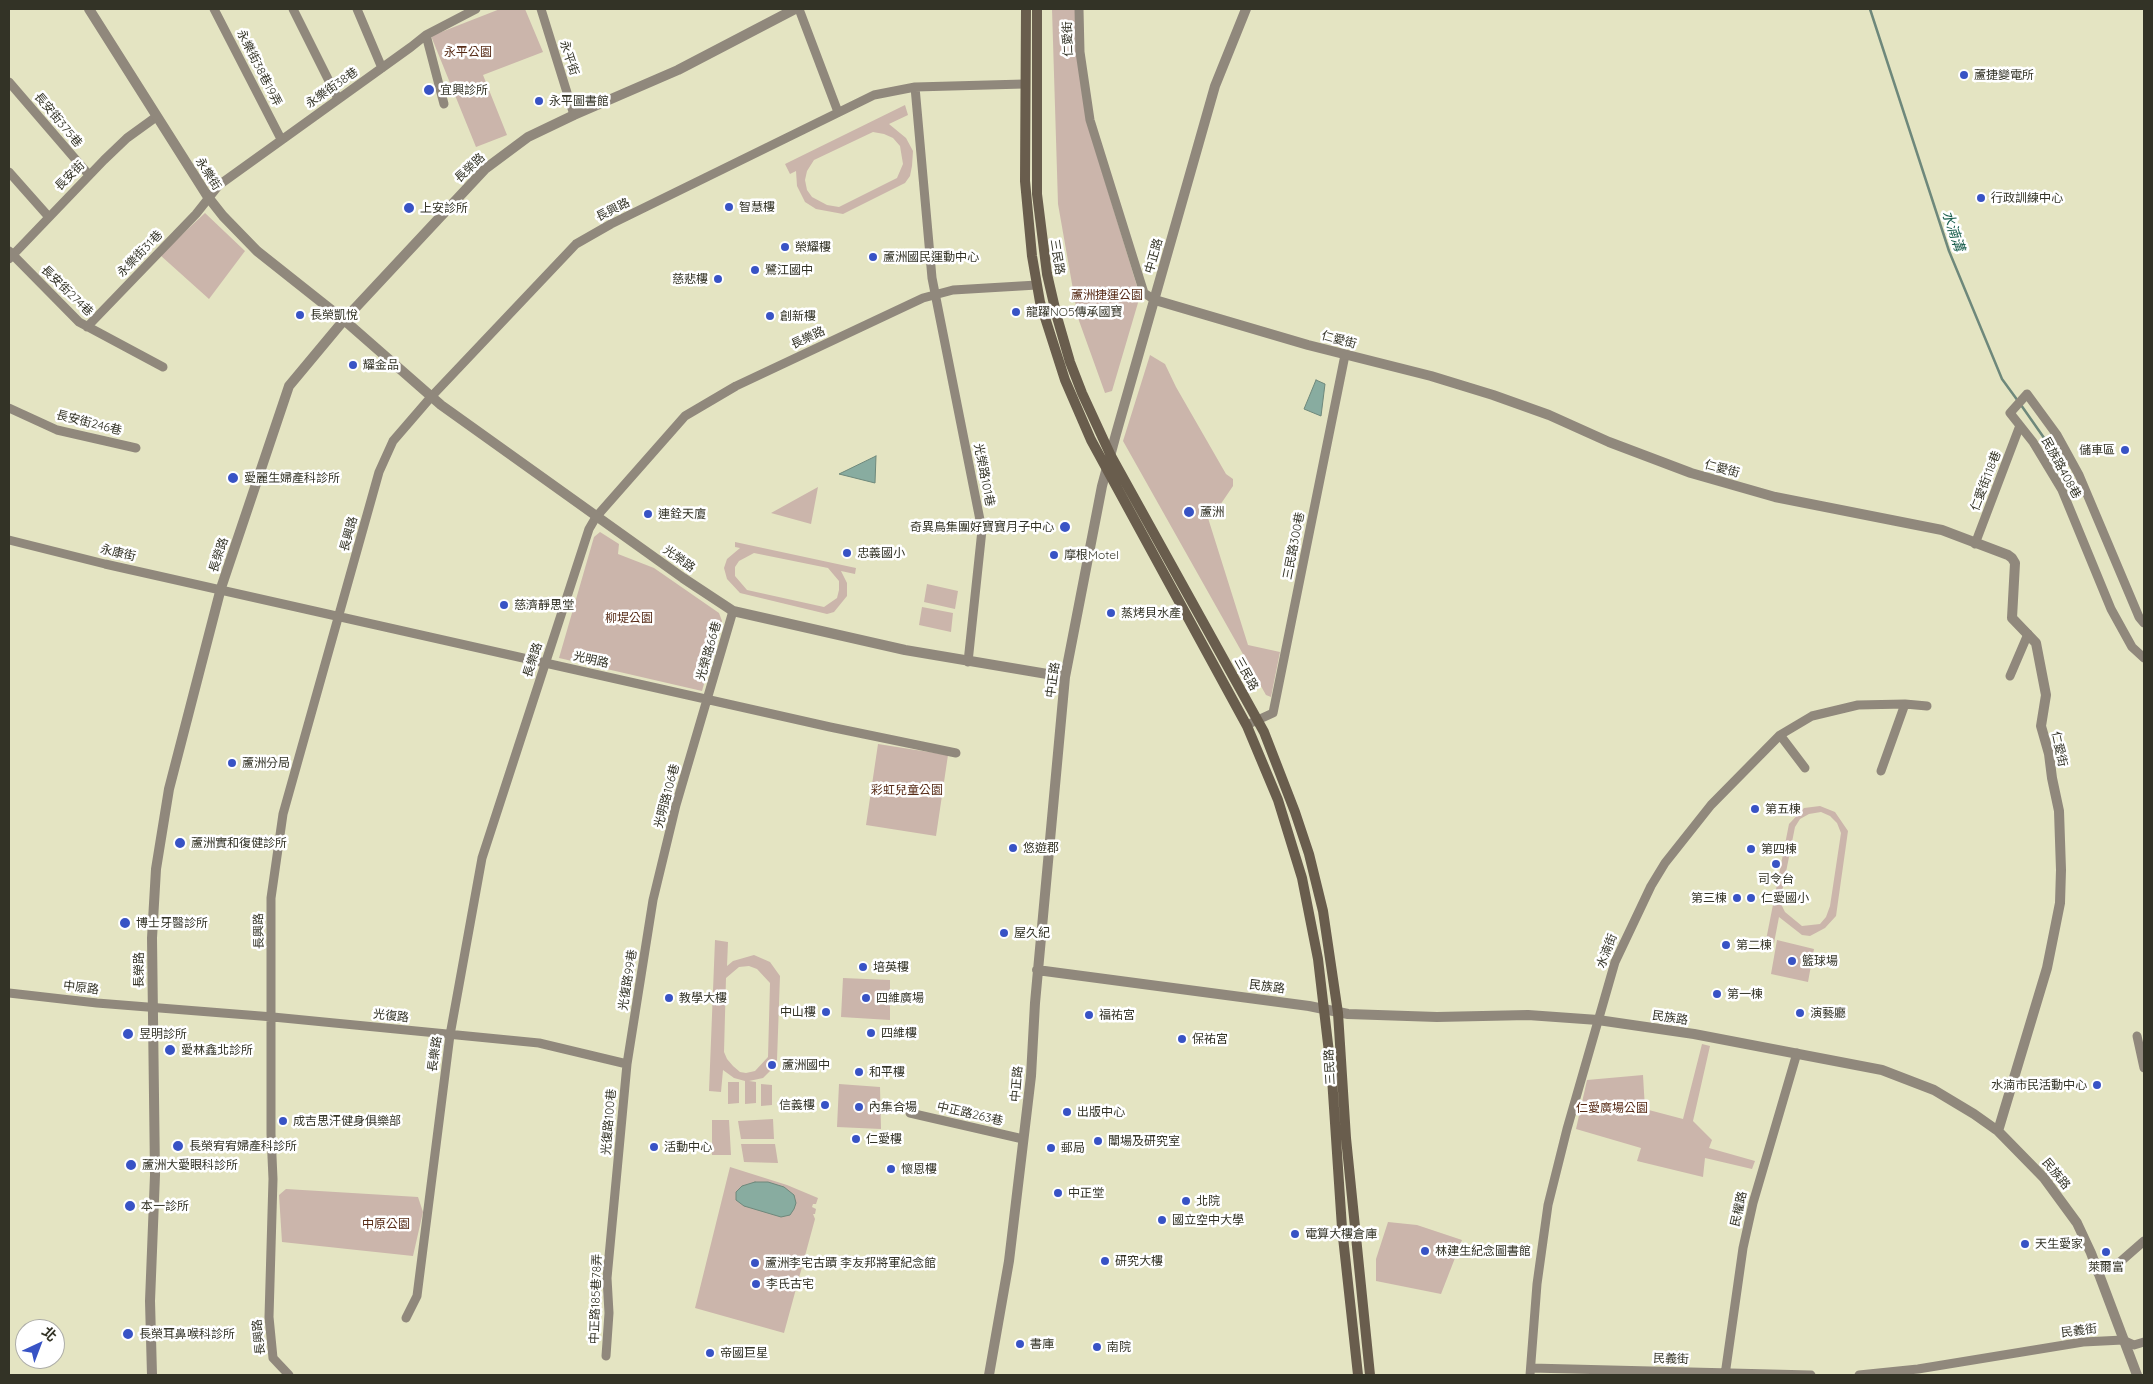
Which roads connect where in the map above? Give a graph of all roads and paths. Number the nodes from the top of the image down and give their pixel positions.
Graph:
1 (88, 9) edge
2 (214, 9) edge
3 (293, 9) edge
4 (358, 9) edge
5 (476, 9) edge
6 (542, 9) edge
7 (797, 9) edge
8 (1026, 9) edge
9 (1037, 9) edge
10 (1079, 9) edge
11 (1246, 9) edge
12 (426, 35) junction
13 (382, 68) junction
14 (9, 82) edge
15 (1024, 84) junction
16 (915, 86) junction
17 (338, 99) junction
18 (444, 104) dead end
19 (838, 112) junction
20 (574, 115) junction
21 (156, 117) junction
22 (282, 139) junction
23 (9, 172) edge
24 (88, 175) junction
25 (208, 197) junction
26 (48, 216) junction
27 (10, 254) edge
28 (1037, 285) junction
29 (936, 295) junction
30 (1155, 300) junction
31 (344, 320) junction
32 (87, 327) junction
33 (1345, 355) junction
34 (163, 367) dead end
35 (431, 397) junction
36 (9, 408) edge
37 (2020, 428) junction
38 (136, 448) dead end
39 (1111, 456) junction
40 (1107, 469) junction
41 (596, 516) junction
42 (9, 540) edge
43 (1975, 544) junction
44 (222, 588) junction
45 (733, 610) junction
46 (339, 615) junction
47 (2144, 624) edge
48 (2028, 634) junction
49 (2144, 658) edge
50 (546, 662) junction
51 (968, 662) junction
52 (2010, 676) dead end
53 (1065, 678) junction
54 (708, 699) junction
55 (1905, 704) junction
56 (1927, 706) dead end
57 (1258, 720) junction
58 (1247, 726) junction
59 (1780, 735) junction
60 (956, 753) dead end
61 (1805, 768) dead end
62 (1881, 771) dead end
63 (653, 900) joint
64 (1037, 970) junction
65 (9, 993) edge
66 (152, 1006) junction
67 (1323, 1009) junction
68 (1338, 1013) junction
69 (273, 1017) junction
70 (1598, 1020) junction
71 (450, 1035) junction
72 (2137, 1036) dead end
73 (1797, 1053) junction
74 (627, 1064) junction
75 (2144, 1068) edge
76 (910, 1113) dead end
77 (1998, 1131) junction
78 (1023, 1139) junction
79 (616, 1183) joint
80 (2144, 1241) edge
81 (2097, 1272) junction
82 (406, 1318) dead end
83 (2123, 1340) junction
84 (2144, 1342) edge
85 (606, 1356) dead end
86 (1530, 1372) edge
87 (1724, 1374) edge
88 (152, 1375) edge
89 (289, 1375) edge
90 (989, 1375) edge
91 (1358, 1375) edge
92 (1370, 1375) edge
93 (1811, 1375) edge
94 (1859, 1375) edge
95 (2138, 1375) edge

1 - 21 street, 永樂街
2 - 22 street, 永樂街38巷19弄
3 - 17 street
4 - 13 street
5 - 12 street, 永樂街38巷
6 - 20 street, 永平街
7 - 19 street
7 - 20 street, 長榮路
8 - 15 main road, 三民路
9 - 39 main road, 三民路
10 - 30 street, 仁愛街
11 - 30 street, 中正路
12 - 13 street, 永樂街38巷
12 - 18 street
13 - 17 street, 永樂街38巷
14 - 24 street, 長安街375巷
15 - 16 street, 長興路
15 - 28 main road, 三民路
16 - 19 street, 長興路
16 - 29 street, 光榮路101巷
17 - 22 street, 永樂街38巷
19 - 35 street, 長興路
20 - 31 street, 長榮路
21 - 24 street, 長安街
21 - 25 street, 永樂街
22 - 25 street, 永樂街38巷
23 - 26 street
24 - 26 street, 長安街
25 - 31 street, 永樂街
25 - 32 street, 永樂街31巷
26 - 27 street, 長安街
27 - 32 street, 長安街274巷
28 - 29 street, 長樂路
28 - 40 main road, 三民路
29 - 41 street, 長樂路
29 - 51 street, 光榮路101巷
30 - 33 street, 仁愛街
30 - 39 street, 中正路
31 - 35 street, 光榮路
31 - 44 street, 長榮路
32 - 34 street, 長安街274巷
33 - 43 street, 仁愛街
33 - 57 street, 三民路300巷
35 - 41 street, 光榮路
35 - 46 street, 長興路
36 - 38 street, 長安街246巷
37 - 43 street, 仁愛街118巷
37 - 47 street, 民族路408巷
37 - 49 street, 民族路408巷
39 - 40 street, 中正路
39 - 57 main road, 三民路
40 - 53 street, 中正路
40 - 58 main road, 三民路
41 - 45 street, 光榮路
41 - 50 street, 長樂路
42 - 44 street, 永康街
43 - 48 street, 仁愛街
44 - 46 street, 光明路
44 - 66 street, 長榮路
45 - 51 street, 光榮路
45 - 54 street, 光榮路66巷
46 - 50 street, 光明路
46 - 69 street, 長興路
48 - 52 street
48 - 77 street, 仁愛街
50 - 54 street, 光明路
50 - 71 street, 長樂路
51 - 53 street, 光榮路
53 - 64 street, 中正路
54 - 60 street, 光明路
54 - 63 street, 光明路106巷
55 - 56 street, 水湳街
55 - 59 street, 水湳街
55 - 62 street
57 - 58 street, 三民路300巷
57 - 68 main road, 三民路
58 - 67 main road, 三民路
59 - 61 street
59 - 70 street, 水湳街
63 - 74 street, 光復路99巷
64 - 67 street, 民族路
64 - 78 street, 中正路
65 - 66 street, 中原路
66 - 69 street, 光復路
66 - 88 street, 長榮路
67 - 68 street, 民族路
67 - 91 main road, 三民路
68 - 70 street, 民族路
68 - 92 main road, 三民路
69 - 71 street, 光復路
69 - 89 street, 長興路
70 - 73 street, 民族路
70 - 86 street, 水湳街
71 - 74 street, 光復路
71 - 82 street, 長樂路
72 - 75 street
73 - 77 street, 民族路
73 - 87 street, 民權路
74 - 79 street, 光復路100巷
76 - 78 street, 中正路263巷
77 - 81 street, 民族路
78 - 90 street, 中正路
79 - 85 street, 中正路185巷78弄
80 - 81 street
81 - 83 street, 民族路
83 - 84 street
83 - 94 street, 民義街
83 - 95 street, 民族路
86 - 87 street, 民義街
87 - 93 street, 民義街

